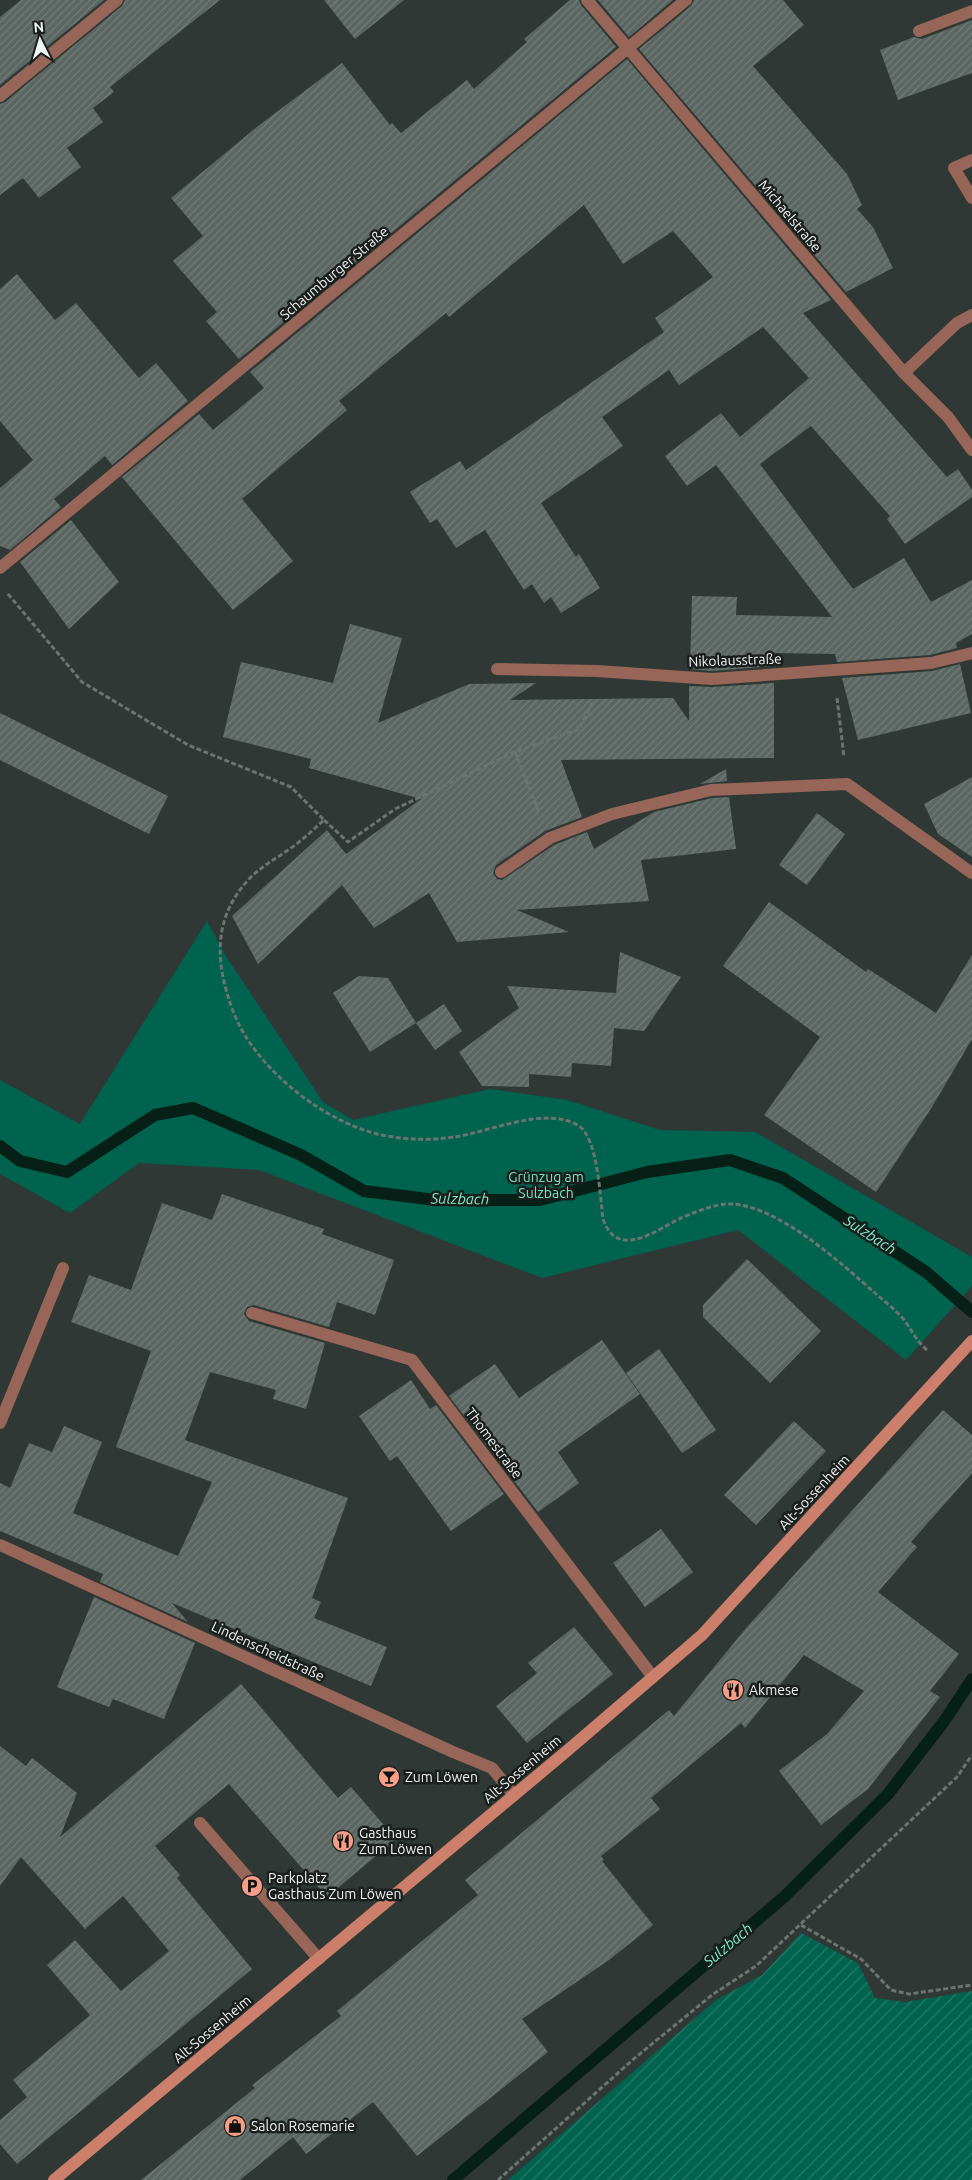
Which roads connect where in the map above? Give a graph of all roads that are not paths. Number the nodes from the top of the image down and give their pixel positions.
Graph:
1 (117, 0) edge
2 (587, 0) edge
3 (686, 0) edge
4 (972, 11) edge
5 (919, 31) dead end
6 (628, 49) junction
7 (0, 96) edge
8 (972, 160) edge
9 (972, 198) edge
10 (972, 316) edge
11 (904, 374) junction
12 (972, 450) edge
13 (0, 568) edge
14 (972, 653) edge
15 (497, 669) dead end
16 (501, 872) dead end
17 (972, 873) edge
18 (63, 1268) dead end
19 (252, 1313) dead end
20 (972, 1341) edge
21 (0, 1423) edge
22 (0, 1545) edge
23 (653, 1677) junction
24 (514, 1795) junction
25 (200, 1823) dead end
26 (319, 1959) junction
27 (54, 2180) edge

1 - 7 street
2 - 6 street, Michaelstraße
3 - 6 street, Schaumburger Straße
4 - 5 street
6 - 11 street, Michaelstraße
6 - 13 street, Schaumburger Straße
8 - 9 street
10 - 11 street
11 - 12 street, Michaelstraße
14 - 15 street, Nikolausstraße
16 - 17 street
18 - 21 street
19 - 23 street, Thomestraße
20 - 23 main road, Alt-Sossenheim
22 - 24 street, Lindenscheidstraße
23 - 24 main road, Alt-Sossenheim
24 - 26 main road, Alt-Sossenheim
25 - 26 street
26 - 27 main road, Alt-Sossenheim

